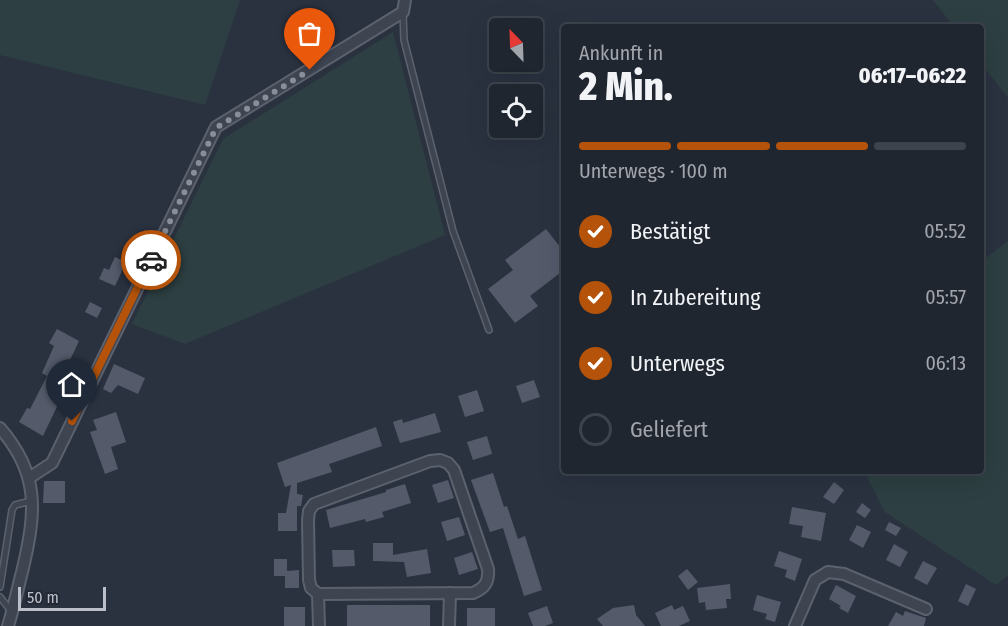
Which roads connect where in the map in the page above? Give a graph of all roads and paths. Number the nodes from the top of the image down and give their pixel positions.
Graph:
1 (405, 0) edge
2 (403, 12) junction
3 (489, 330) dead end
4 (0, 428) edge
5 (29, 478) junction
6 (33, 501) junction
7 (0, 587) edge
8 (450, 593) junction
9 (318, 594) junction
10 (0, 597) edge
11 (926, 609) dead end
12 (12, 612) junction
13 (8, 626) edge
14 (319, 626) edge
15 (449, 626) edge
16 (795, 626) edge

1 - 2 street
2 - 3 lane
2 - 5 street
4 - 5 street
5 - 6 street
6 - 7 lane
6 - 12 street
8 - 9 street
8 - 9 street
8 - 15 street
9 - 14 street
10 - 12 lane
11 - 16 street
12 - 13 street

